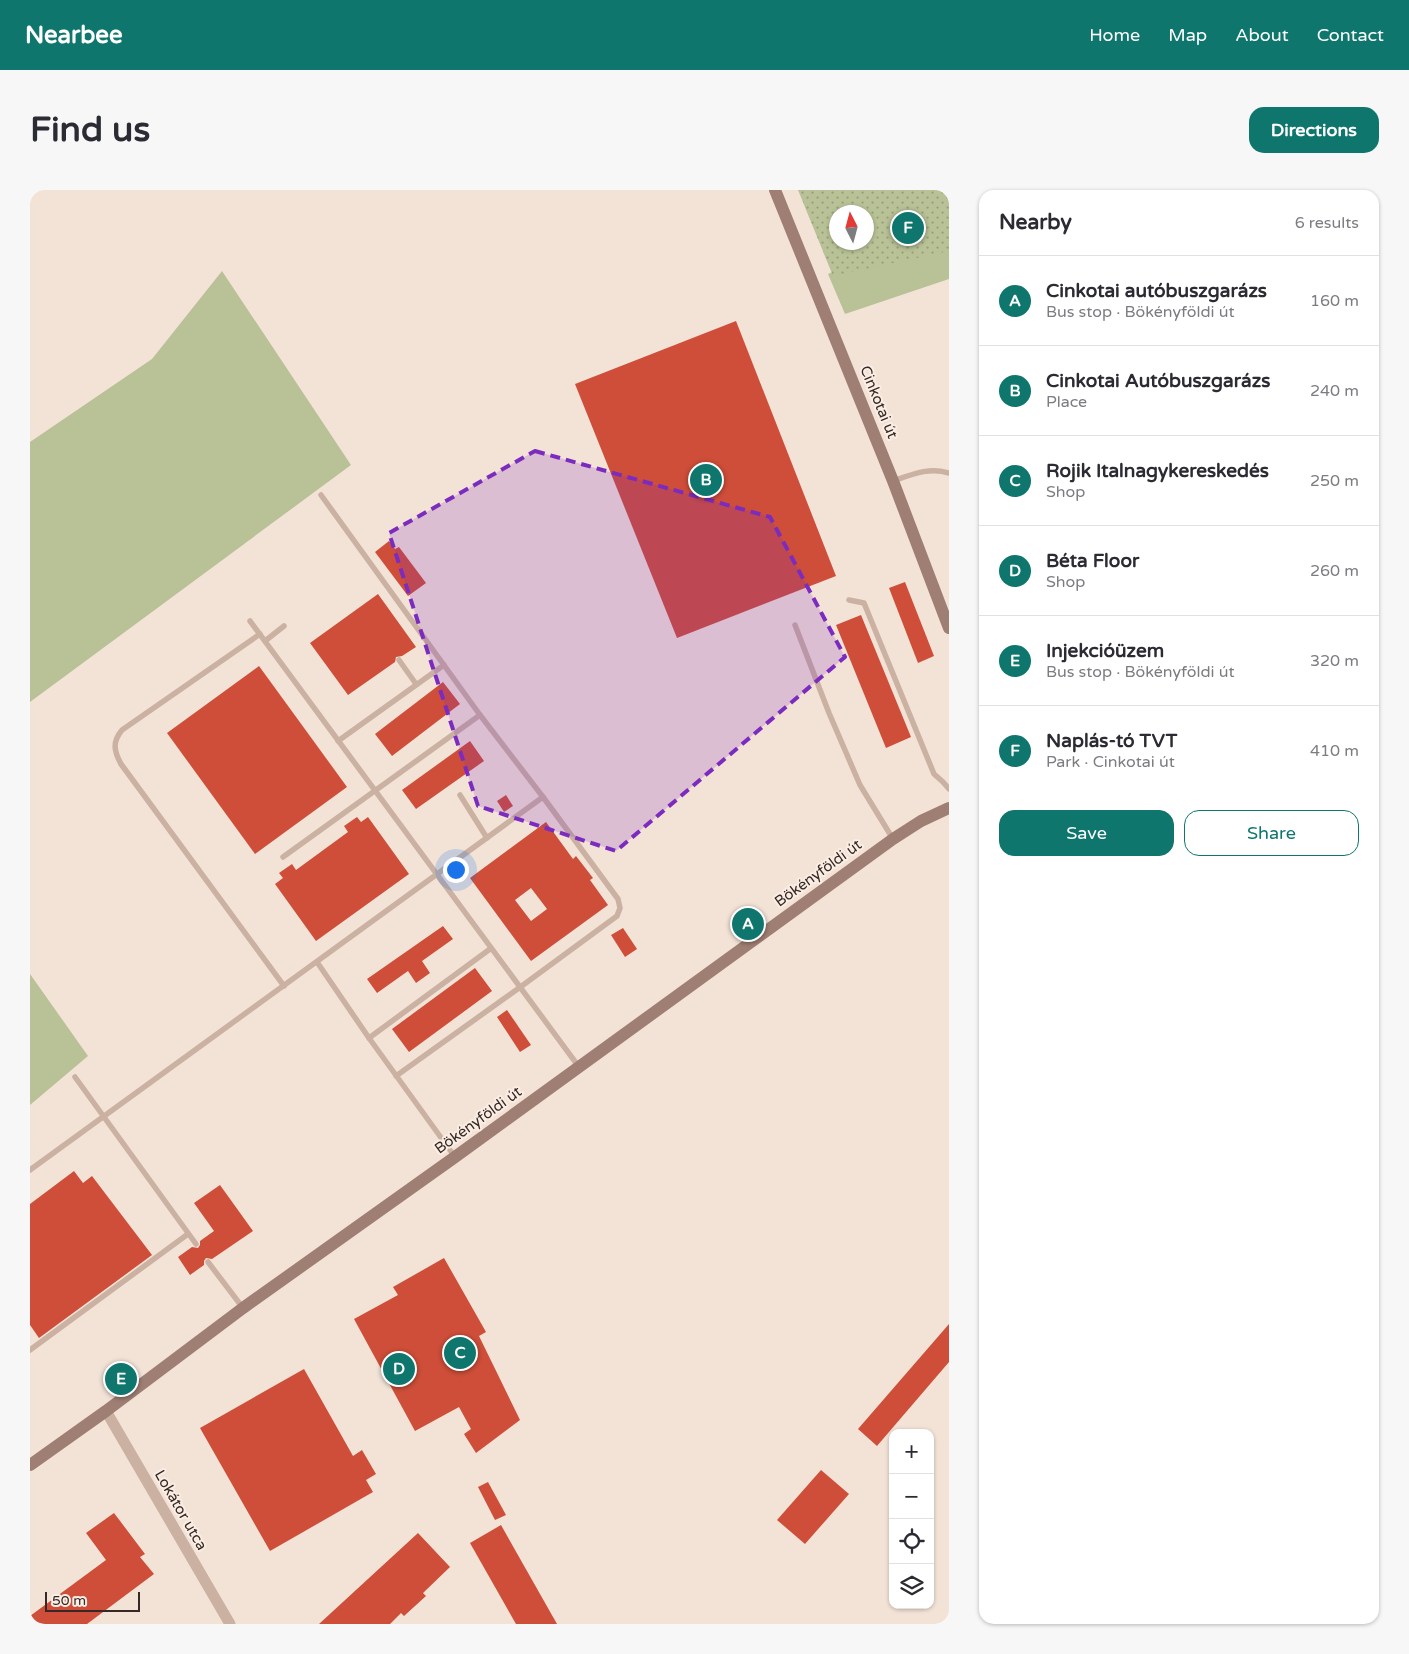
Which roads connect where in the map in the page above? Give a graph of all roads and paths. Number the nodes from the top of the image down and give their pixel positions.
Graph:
1 (776, 190) edge
2 (949, 473) edge
3 (893, 481) junction
4 (321, 495) dead end
5 (849, 600) dead end
6 (250, 621) dead end
7 (795, 624) dead end
8 (284, 626) dead end
9 (949, 628) edge
10 (260, 634) junction
11 (265, 641) junction
12 (399, 660) dead end
13 (444, 665) junction
14 (416, 684) junction
15 (480, 715) junction
16 (338, 740) junction
17 (949, 790) edge
18 (375, 791) junction
19 (460, 795) dead end
20 (543, 797) junction
21 (949, 808) edge
22 (487, 838) junction
23 (893, 839) junction
24 (283, 858) dead end
25 (436, 875) junction
26 (490, 948) junction
27 (317, 962) junction
28 (284, 986) junction
29 (519, 988) junction
30 (369, 1038) junction
31 (578, 1067) junction
32 (396, 1076) junction
33 (75, 1077) dead end
34 (103, 1116) junction
35 (456, 1157) junction
36 (30, 1170) edge
37 (188, 1234) junction
38 (196, 1244) dead end
39 (208, 1262) dead end
40 (243, 1308) junction
41 (30, 1350) edge
42 (106, 1411) junction
43 (30, 1464) edge
44 (230, 1624) edge

1 - 3 street, Cinkotai út
2 - 3 lane
3 - 9 street, Cinkotai út
4 - 13 lane
5 - 17 lane
6 - 10 lane
7 - 23 lane
8 - 11 lane
10 - 11 lane
10 - 28 lane
11 - 16 lane
12 - 14 lane
13 - 14 lane
13 - 15 lane
14 - 16 lane
15 - 18 lane
15 - 20 lane
16 - 18 lane
18 - 24 lane
18 - 25 lane
19 - 22 lane
20 - 22 lane
20 - 29 lane
21 - 23 street, Bökényföldi út
22 - 25 lane
23 - 31 street, Bökényföldi út
25 - 26 lane
25 - 27 lane
26 - 29 lane
26 - 30 lane
27 - 28 lane
27 - 30 lane
28 - 34 lane
29 - 31 lane
29 - 32 lane
30 - 32 lane
31 - 35 street, Bökényföldi út
32 - 35 lane
33 - 34 lane
34 - 36 lane
34 - 37 lane
35 - 40 street, Bökényföldi út
37 - 38 lane
37 - 41 lane
39 - 40 lane
40 - 42 street, Bökényföldi út
42 - 43 street, Bökényföldi út
42 - 44 street, Lokátor utca

